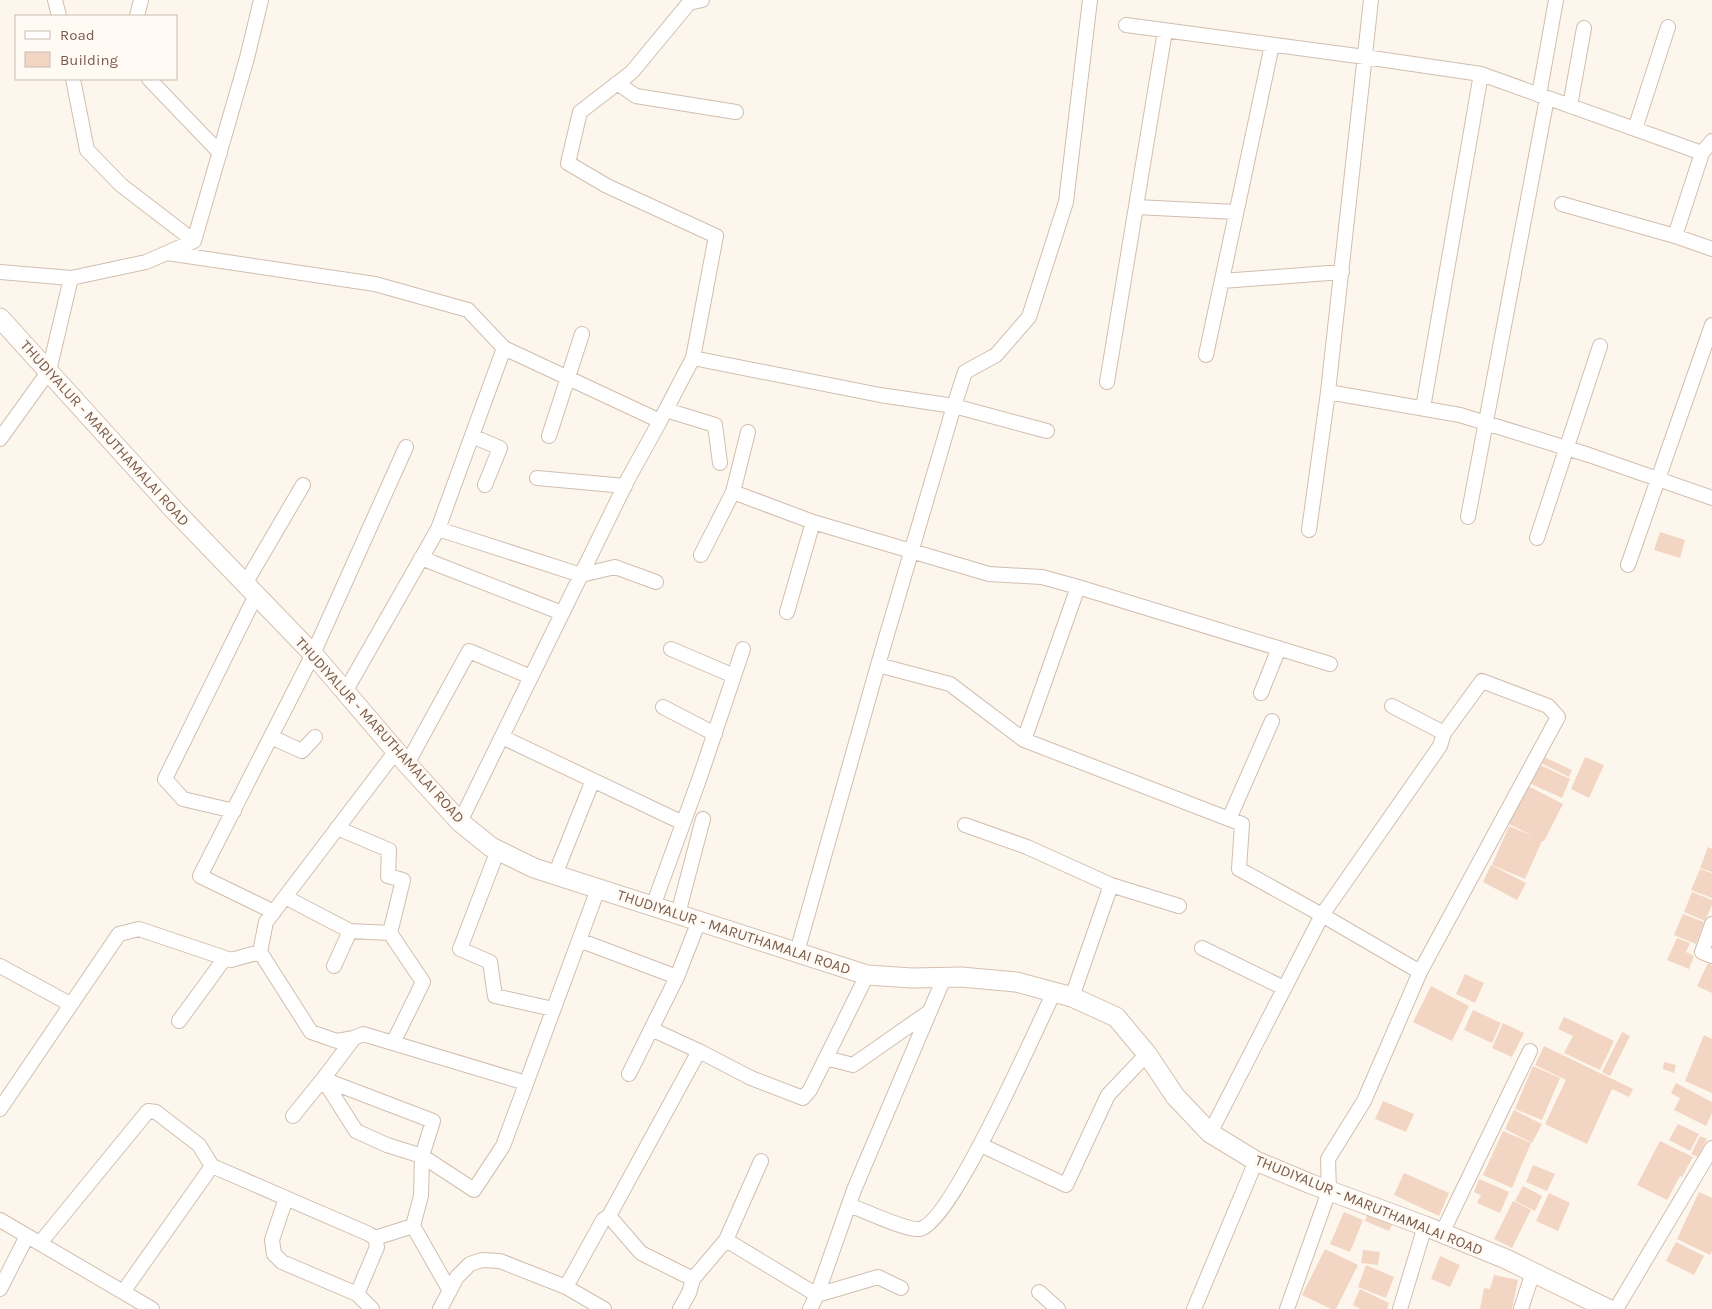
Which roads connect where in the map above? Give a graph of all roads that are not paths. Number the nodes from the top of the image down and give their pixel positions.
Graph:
1 (55, 0) edge
2 (141, 0) edge
3 (261, 0) edge
4 (702, 0) edge
5 (1090, 0) edge
6 (1371, 0) edge
7 (1556, 0) edge
8 (59, 15) edge
9 (137, 15) edge
10 (1126, 26) dead end
11 (1668, 27) dead end
12 (1584, 28) dead end
13 (1165, 31) junction
14 (1272, 45) junction
15 (1365, 57) junction
16 (1481, 74) junction
17 (73, 80) edge
18 (150, 80) edge
19 (617, 83) junction
20 (1543, 97) junction
21 (1570, 106) junction
22 (736, 112) dead end
23 (1635, 129) junction
24 (1712, 141) edge
25 (220, 153) junction
26 (1702, 153) junction
27 (1562, 204) dead end
28 (1136, 207) junction
29 (1236, 212) junction
30 (1675, 236) junction
31 (194, 241) junction
32 (1712, 249) edge
33 (166, 253) junction
34 (0, 272) edge
35 (1342, 272) junction
36 (71, 278) junction
37 (1222, 281) junction
38 (0, 318) edge
39 (1712, 325) edge
40 (582, 334) dead end
41 (1600, 346) dead end
42 (504, 348) junction
43 (1206, 355) dead end
44 (693, 358) junction
45 (50, 371) junction
46 (568, 378) junction
47 (1107, 382) dead end
48 (1328, 392) junction
49 (954, 406) junction
50 (1423, 408) junction
51 (663, 416) junction
52 (1487, 424) junction
53 (1047, 431) dead end
54 (748, 432) dead end
55 (472, 436) junction
56 (549, 436) dead end
57 (0, 439) edge
58 (406, 447) dead end
59 (1567, 448) junction
60 (720, 463) dead end
61 (536, 478) dead end
62 (1658, 480) junction
63 (303, 485) dead end
64 (485, 485) dead end
65 (624, 486) junction
66 (733, 492) junction
67 (1712, 498) edge
68 (1468, 517) dead end
69 (813, 522) junction
70 (438, 529) junction
71 (1309, 530) dead end
72 (1537, 538) dead end
73 (912, 552) junction
74 (701, 555) dead end
75 (421, 558) junction
76 (1628, 565) dead end
77 (581, 575) junction
78 (656, 582) dead end
79 (1078, 588) junction
80 (251, 589) junction
81 (787, 612) dead end
82 (562, 613) junction
83 (1278, 648) junction
84 (744, 649) dead end
85 (671, 650) dead end
86 (313, 654) junction
87 (1330, 664) dead end
88 (878, 665) junction
89 (734, 676) junction
90 (531, 677) junction
91 (345, 692) junction
92 (1261, 693) dead end
93 (1392, 706) dead end
94 (663, 707) dead end
95 (1272, 721) dead end
96 (1444, 733) junction
97 (715, 734) junction
98 (271, 737) junction
99 (315, 737) dead end
100 (502, 737) junction
101 (1024, 740) junction
102 (401, 758) junction
103 (593, 780) junction
104 (234, 811) junction
105 (703, 819) dead end
106 (1228, 819) junction
107 (460, 822) junction
108 (683, 823) junction
109 (965, 825) dead end
110 (337, 828) junction
111 (498, 850) junction
112 (555, 875) junction
113 (1111, 885) junction
114 (598, 889) junction
115 (285, 897) junction
116 (653, 906) junction
117 (1179, 906) dead end
118 (274, 912) junction
119 (678, 914) junction
120 (1322, 915) junction
121 (699, 921) junction
122 (1712, 924) edge
123 (350, 931) junction
124 (390, 933) junction
125 (579, 940) junction
126 (1202, 948) dead end
127 (260, 952) junction
128 (797, 952) junction
129 (1712, 956) edge
130 (225, 958) junction
131 (0, 966) edge
132 (334, 966) dead end
133 (1420, 972) junction
134 (867, 975) junction
135 (677, 977) junction
136 (944, 978) junction
137 (1284, 988) junction
138 (1054, 992) junction
139 (1072, 997) junction
140 (70, 1004) junction
141 (553, 1009) junction
142 (930, 1011) junction
143 (179, 1021) dead end
144 (651, 1029) junction
145 (354, 1038) junction
146 (394, 1043) junction
147 (698, 1051) junction
148 (1530, 1051) dead end
149 (1147, 1054) junction
150 (826, 1058) junction
151 (629, 1074) dead end
152 (323, 1079) junction
153 (526, 1083) junction
154 (0, 1109) edge
155 (293, 1116) dead end
156 (1210, 1134) junction
157 (981, 1145) junction
158 (1712, 1148) edge
159 (422, 1156) junction
160 (761, 1161) dead end
161 (1256, 1161) junction
162 (212, 1166) junction
163 (1329, 1190) junction
164 (286, 1198) junction
165 (849, 1205) junction
166 (609, 1216) junction
167 (0, 1220) edge
168 (413, 1226) junction
169 (1425, 1226) junction
170 (1442, 1233) junction
171 (27, 1236) junction
172 (375, 1238) junction
173 (726, 1240) junction
174 (40, 1244) junction
175 (1533, 1272) junction
176 (693, 1279) junction
177 (566, 1287) junction
178 (901, 1288) dead end
179 (0, 1289) edge
180 (450, 1291) junction
181 (124, 1292) junction
182 (1039, 1292) dead end
183 (357, 1294) junction
184 (817, 1294) junction
185 (152, 1309) edge
186 (372, 1309) edge
187 (440, 1309) edge
188 (604, 1309) edge
189 (680, 1309) edge
190 (810, 1309) edge
191 (1058, 1309) edge
192 (1194, 1309) edge
193 (1287, 1309) edge
194 (1400, 1309) edge
195 (1521, 1309) edge
196 (1608, 1309) edge
197 (1616, 1309) edge

1 - 8 street
2 - 9 street
3 - 25 street
4 - 19 street
5 - 49 street
6 - 15 street
7 - 20 street
10 - 13 street
11 - 23 street
12 - 21 street
13 - 14 street
13 - 28 street
14 - 15 street
14 - 29 street
15 - 16 street
15 - 35 street
16 - 20 street
16 - 50 street
17 - 31 street
18 - 25 street
19 - 22 street
19 - 44 street
20 - 21 street
20 - 52 street
21 - 23 street
23 - 26 street
24 - 26 street
25 - 31 street
26 - 30 street
27 - 30 street
28 - 29 street
28 - 47 street
29 - 37 street
30 - 32 street
31 - 33 street
33 - 36 street
33 - 42 street
34 - 36 street
35 - 37 street
35 - 48 street
36 - 45 street
37 - 43 street
38 - 45 main road, THUDIYALUR - MARUTHAMALAI ROAD
39 - 62 street
40 - 46 street
41 - 59 street
42 - 46 street
42 - 55 street
44 - 49 street
44 - 51 street
45 - 57 street
45 - 80 main road, THUDIYALUR - MARUTHAMALAI ROAD
46 - 51 street
46 - 56 street
48 - 50 street
48 - 71 street
49 - 53 street
49 - 73 street
50 - 52 street
51 - 60 street
51 - 65 street
52 - 59 street
52 - 68 street
54 - 66 street
55 - 64 street
55 - 70 street
58 - 86 street
59 - 62 street
59 - 72 street
61 - 65 street
62 - 67 street
62 - 76 street
63 - 80 street
65 - 77 street
66 - 69 street
66 - 74 street
69 - 73 street
69 - 81 street
70 - 75 street
70 - 77 street
73 - 79 street
73 - 88 street
75 - 82 street
75 - 91 street
77 - 78 street
77 - 82 street
79 - 83 street
79 - 101 street
80 - 86 main road, THUDIYALUR - MARUTHAMALAI ROAD
80 - 104 street
82 - 90 street
83 - 87 street
83 - 92 street
84 - 89 street
85 - 89 street
86 - 91 main road, THUDIYALUR - MARUTHAMALAI ROAD
86 - 98 street
88 - 101 street
88 - 128 street
89 - 97 street
90 - 100 street
90 - 102 street
91 - 102 main road, THUDIYALUR - MARUTHAMALAI ROAD
93 - 96 street
94 - 97 street
95 - 106 street
96 - 120 street
96 - 133 street
97 - 108 street
98 - 99 street
98 - 104 street
100 - 103 street
100 - 107 street
101 - 106 street
102 - 107 main road, THUDIYALUR - MARUTHAMALAI ROAD
102 - 110 street
103 - 108 street
103 - 112 street
104 - 118 street
105 - 119 street
106 - 120 street
107 - 111 main road, THUDIYALUR - MARUTHAMALAI ROAD
108 - 116 street
109 - 113 street
110 - 115 street
110 - 124 street
111 - 112 main road, THUDIYALUR - MARUTHAMALAI ROAD
111 - 141 street
112 - 114 main road, THUDIYALUR - MARUTHAMALAI ROAD
113 - 117 street
113 - 139 street
114 - 116 main road, THUDIYALUR - MARUTHAMALAI ROAD
114 - 125 street
115 - 118 street
115 - 123 street
116 - 119 main road, THUDIYALUR - MARUTHAMALAI ROAD
118 - 127 street
119 - 121 main road, THUDIYALUR - MARUTHAMALAI ROAD
120 - 133 street
120 - 137 street
121 - 128 main road, THUDIYALUR - MARUTHAMALAI ROAD
121 - 135 street
122 - 129 street
123 - 124 street
123 - 132 street
124 - 146 street
125 - 135 street
125 - 141 street
126 - 137 street
127 - 130 street
127 - 145 street
128 - 134 main road, THUDIYALUR - MARUTHAMALAI ROAD
130 - 140 street
130 - 143 street
131 - 140 street
133 - 163 street
134 - 136 main road, THUDIYALUR - MARUTHAMALAI ROAD
134 - 150 street
135 - 144 street
136 - 138 main road, THUDIYALUR - MARUTHAMALAI ROAD
136 - 142 street
137 - 156 street
138 - 139 main road, THUDIYALUR - MARUTHAMALAI ROAD
138 - 157 street
139 - 149 main road, THUDIYALUR - MARUTHAMALAI ROAD
140 - 154 street
141 - 153 street
142 - 150 street
142 - 165 street
144 - 147 street
144 - 151 street
145 - 146 street
145 - 152 street
146 - 153 street
147 - 150 street
147 - 166 street
148 - 170 street
149 - 156 main road, THUDIYALUR - MARUTHAMALAI ROAD
149 - 157 street
152 - 155 street
152 - 159 street
152 - 159 street
153 - 159 street
156 - 161 main road, THUDIYALUR - MARUTHAMALAI ROAD
157 - 165 street
158 - 197 street
159 - 168 street
160 - 173 street
161 - 163 main road, THUDIYALUR - MARUTHAMALAI ROAD
161 - 192 street
162 - 164 street
162 - 174 street
162 - 181 street
163 - 169 main road, THUDIYALUR - MARUTHAMALAI ROAD
163 - 193 street
164 - 172 street
164 - 183 street
165 - 184 street
166 - 176 street
166 - 177 street
167 - 171 street
168 - 172 street
168 - 180 street
169 - 170 main road, THUDIYALUR - MARUTHAMALAI ROAD
169 - 194 street
170 - 175 main road, THUDIYALUR - MARUTHAMALAI ROAD
171 - 174 street
171 - 179 street
172 - 183 street
173 - 176 street
173 - 184 street
174 - 181 street
175 - 195 street
175 - 196 main road, THUDIYALUR - MARUTHAMALAI ROAD
176 - 189 street
177 - 180 street
177 - 188 street
178 - 184 street
180 - 187 street
181 - 185 street
182 - 191 street
183 - 186 street
184 - 190 street

